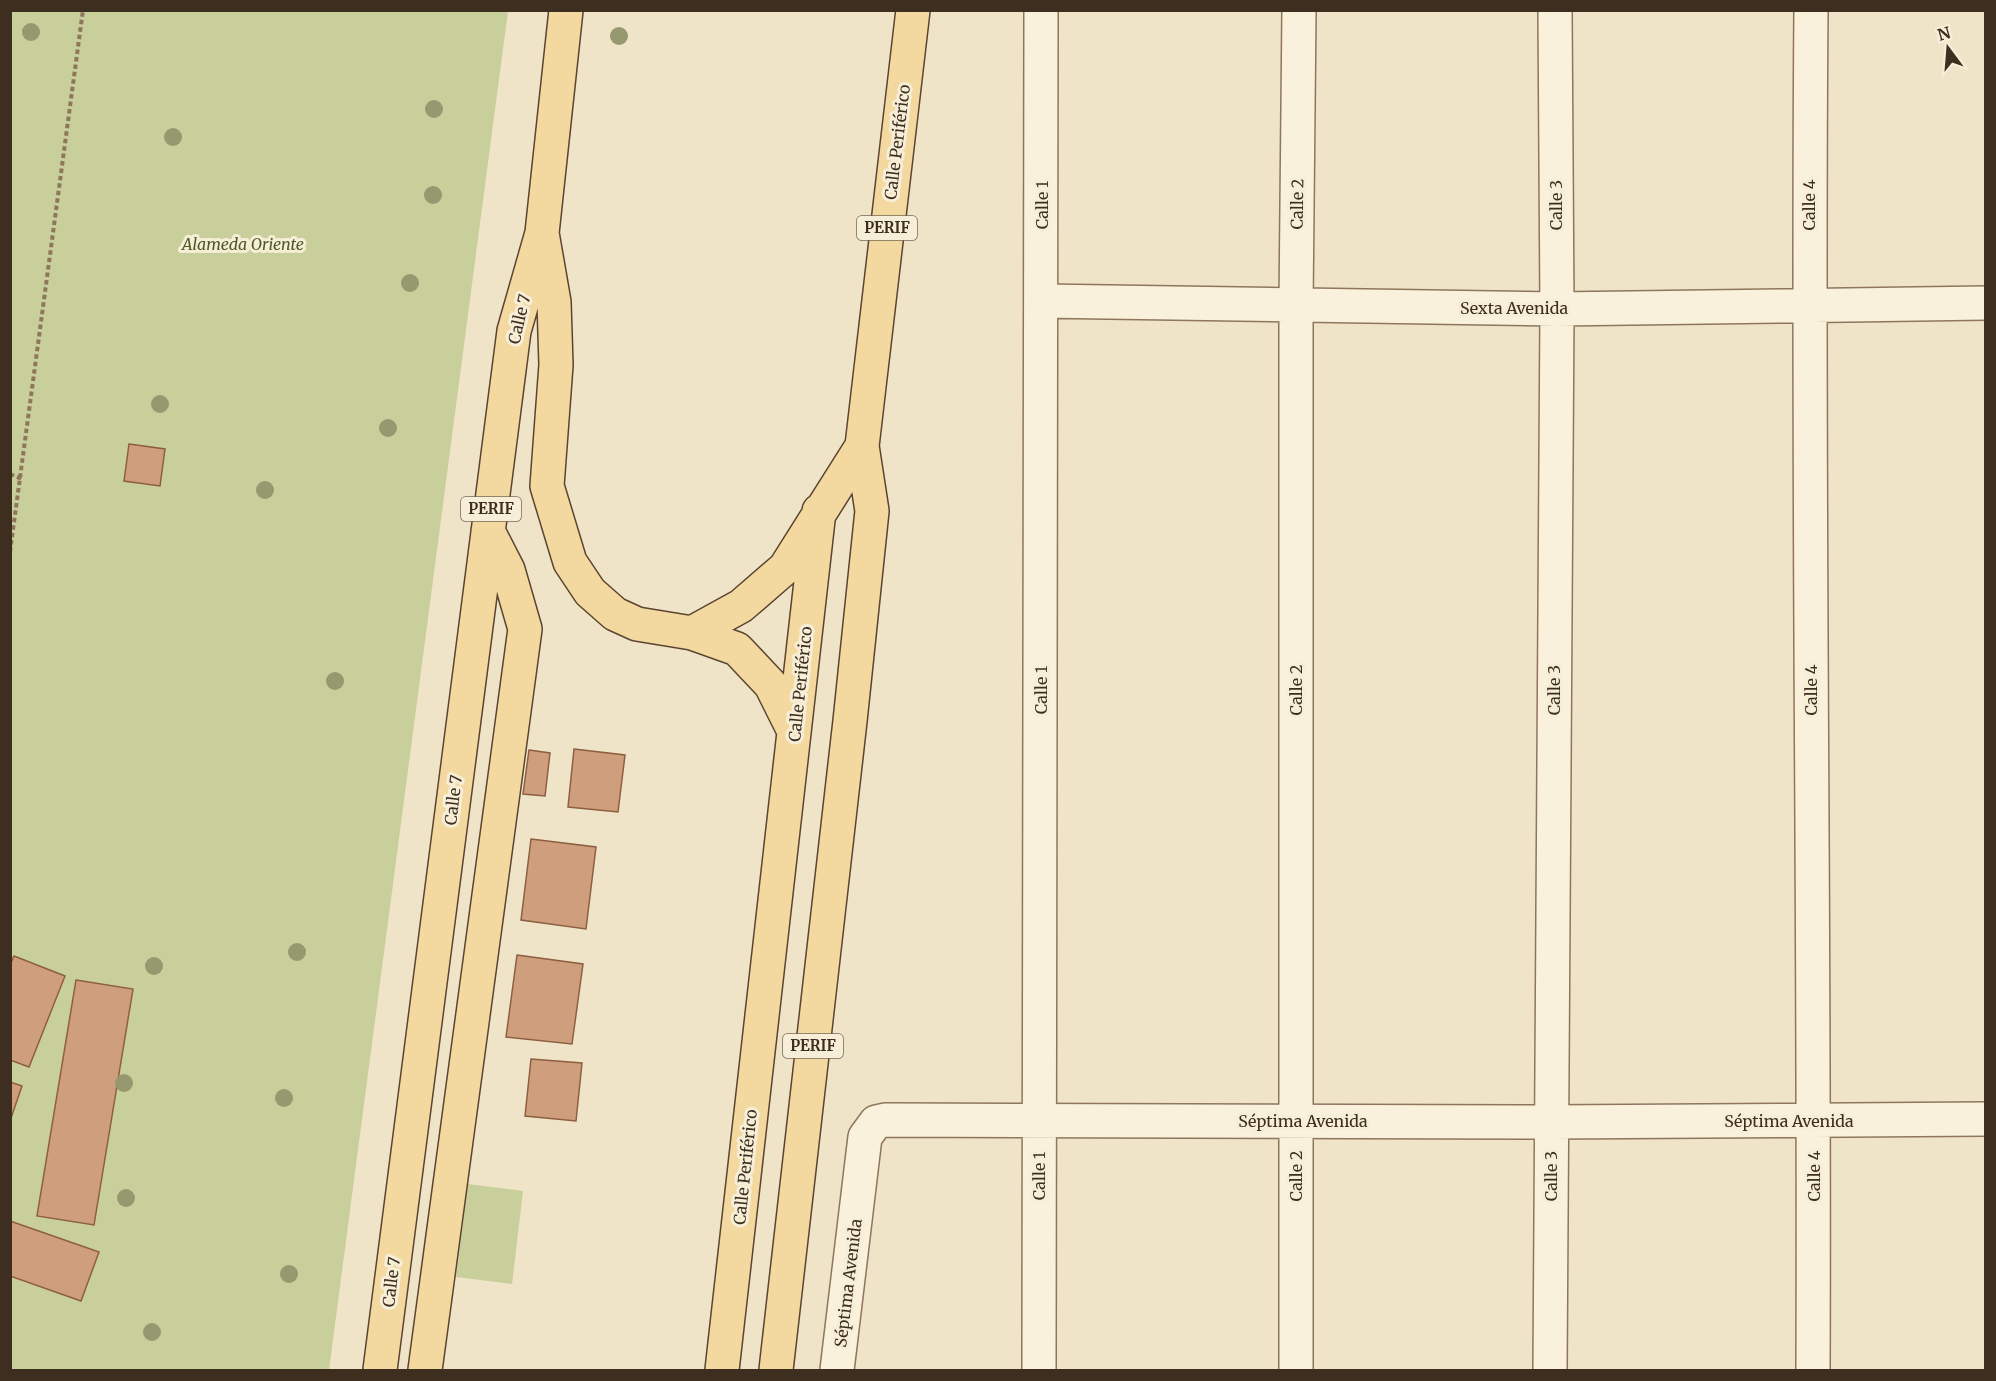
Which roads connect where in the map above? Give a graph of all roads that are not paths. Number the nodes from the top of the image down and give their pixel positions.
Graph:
1 (566, 10) edge
2 (913, 10) edge
3 (1041, 10) edge
4 (1299, 10) edge
5 (1555, 10) edge
6 (1810, 10) edge
7 (542, 233) junction
8 (1042, 301) junction
9 (1986, 303) edge
10 (1808, 304) junction
11 (1296, 305) junction
12 (1557, 309) junction
13 (862, 446) junction
14 (819, 511) junction
15 (488, 531) junction
16 (692, 633) junction
17 (794, 732) junction
18 (1986, 1119) edge
19 (1039, 1120) junction
20 (1296, 1121) junction
21 (1814, 1121) junction
22 (1551, 1122) junction
23 (380, 1371) edge
24 (425, 1371) edge
25 (722, 1371) edge
26 (776, 1371) edge
27 (837, 1371) edge
28 (1039, 1371) edge
29 (1296, 1371) edge
30 (1550, 1371) edge
31 (1813, 1371) edge

1 - 7 main road, PERIF
2 - 13 main road, Calle Periférico / PERIF
3 - 8 street, Calle 1
4 - 11 street, Calle 2
5 - 12 street, Calle 3
6 - 10 street, Calle 4
7 - 15 main road, Calle 7 / PERIF
7 - 16 main road
8 - 11 street, Sexta Avenida
8 - 19 street, Calle 1
9 - 10 street, Sexta Avenida
10 - 12 street, Sexta Avenida
10 - 21 street, Calle 4
11 - 12 street, Sexta Avenida
11 - 20 street, Calle 2
12 - 22 street, Calle 3
13 - 14 main road, Calle Periférico
13 - 26 main road, PERIF
14 - 16 main road
14 - 17 main road, Calle Periférico
15 - 23 main road, Calle 7 / PERIF
15 - 24 main road
16 - 17 main road
17 - 25 main road, Calle Periférico
18 - 21 street, Séptima Avenida
19 - 20 street, Séptima Avenida
19 - 27 street, Séptima Avenida
19 - 28 street, Calle 1
20 - 22 street, Séptima Avenida
20 - 29 street, Calle 2
21 - 22 street, Séptima Avenida
21 - 31 street, Calle 4
22 - 30 street, Calle 3

